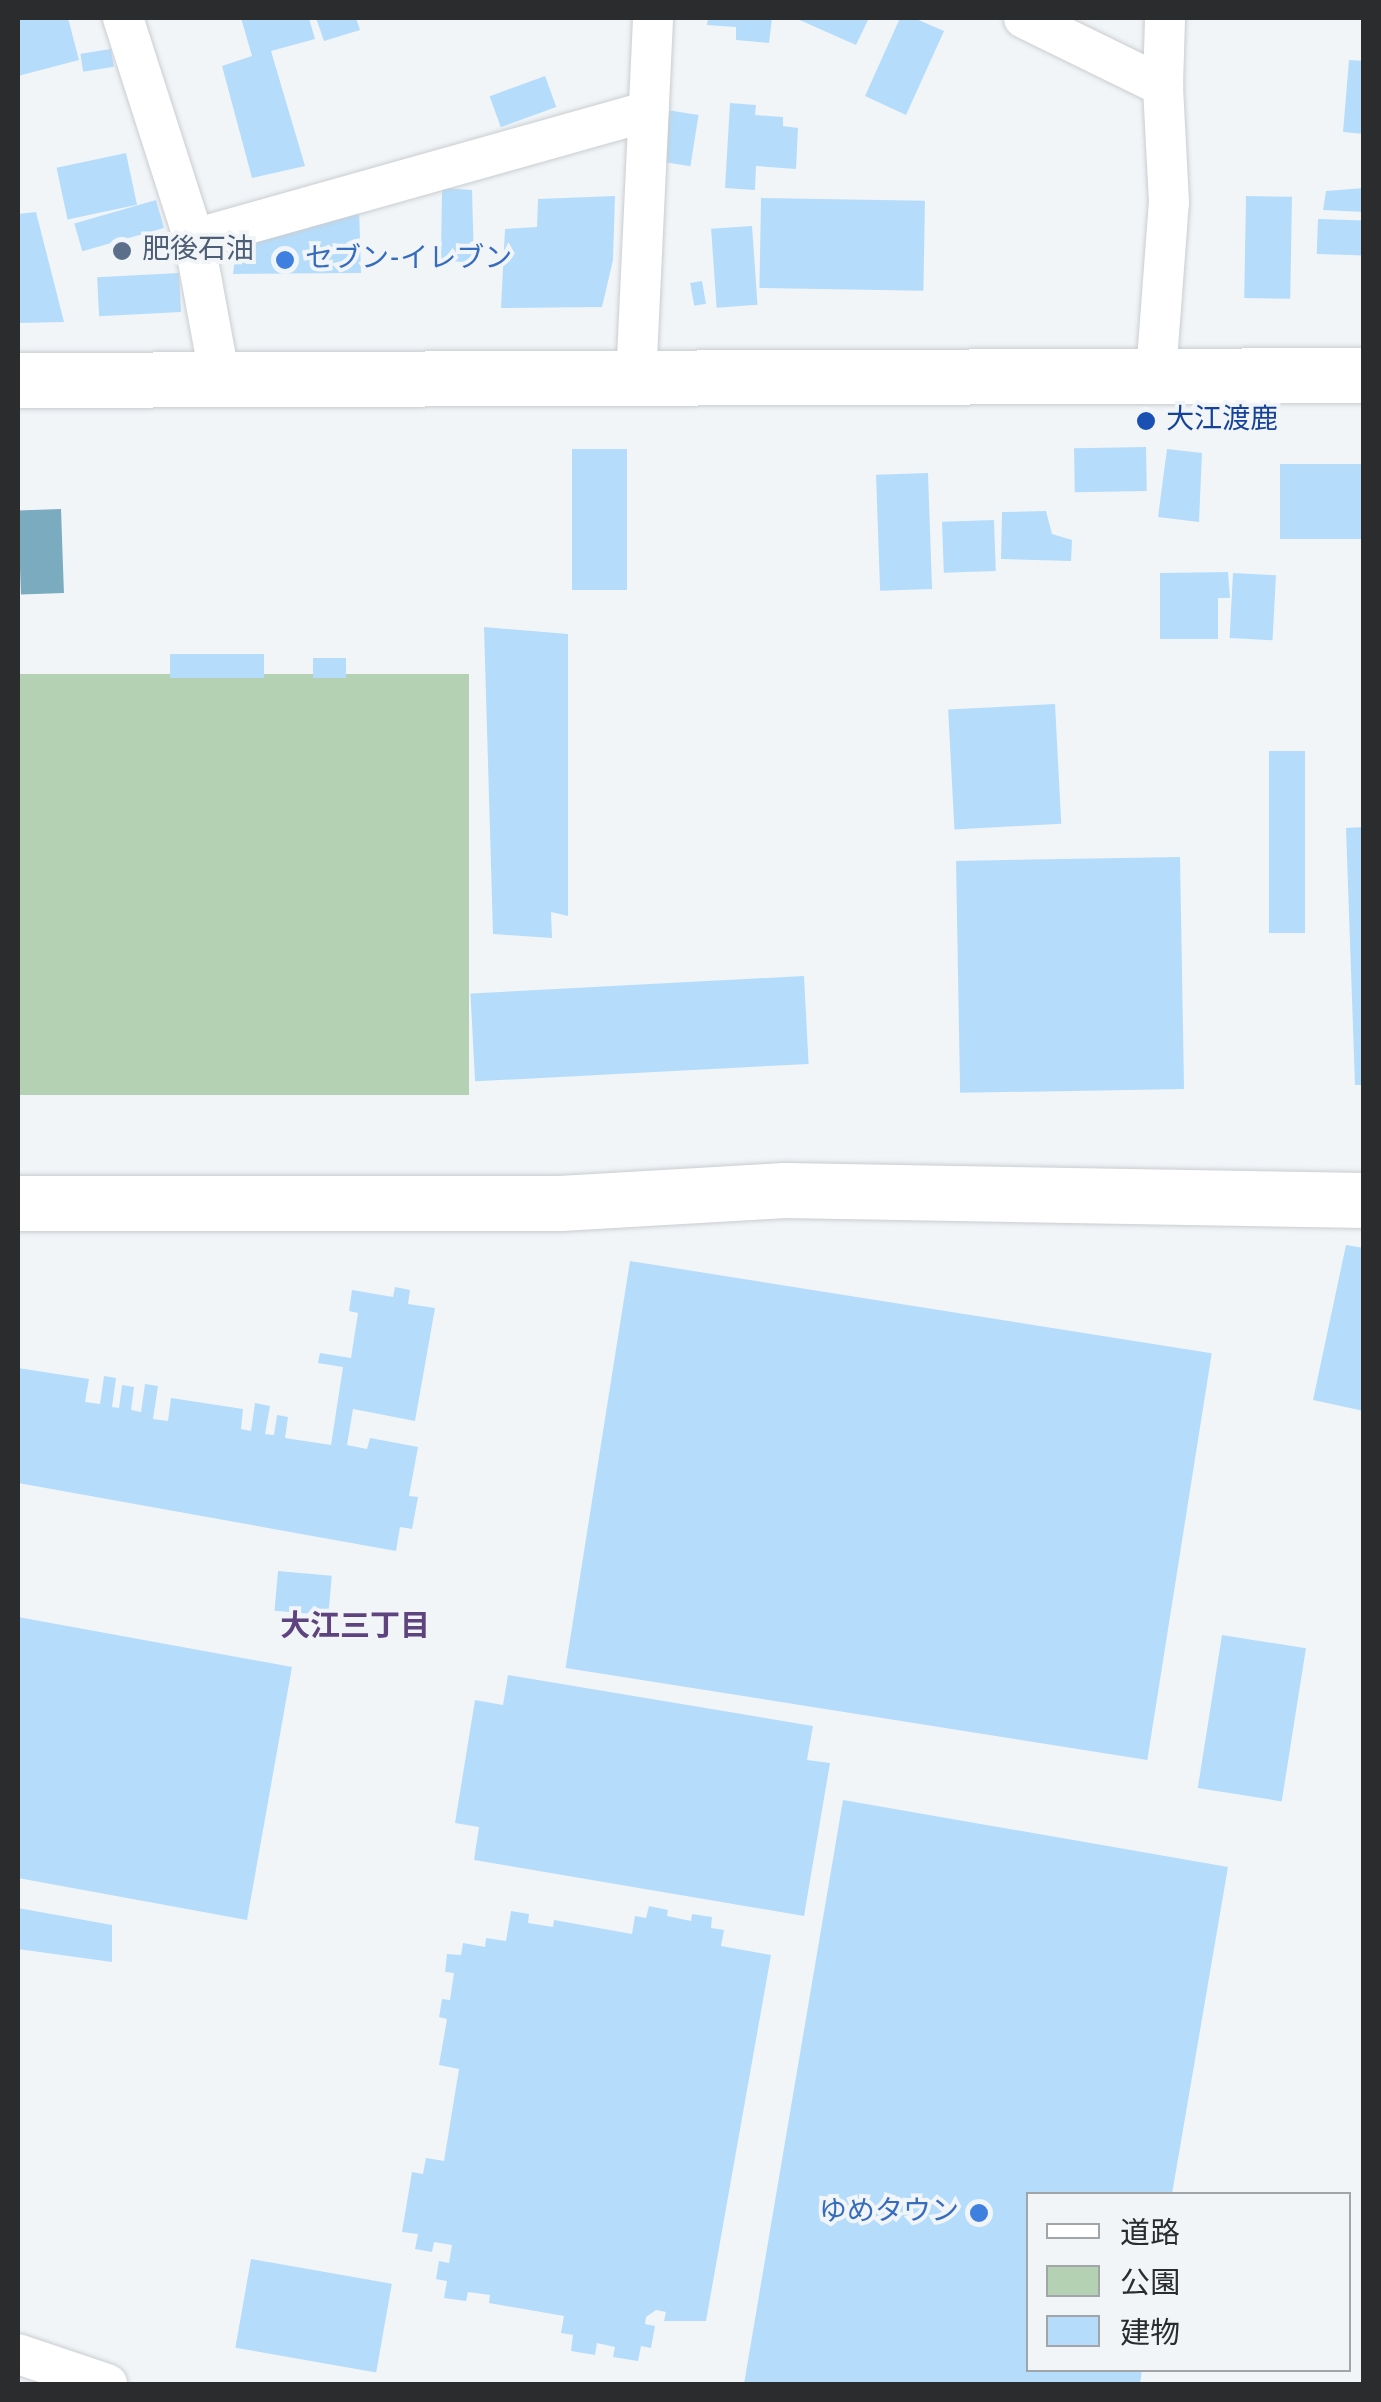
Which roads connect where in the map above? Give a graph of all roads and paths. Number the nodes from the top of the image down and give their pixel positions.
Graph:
1 (122, 18) edge
2 (653, 18) edge
3 (1024, 18) edge
4 (1166, 18) edge
5 (1163, 86) junction
6 (648, 111) junction
7 (194, 240) junction
8 (1156, 374) junction
9 (1364, 375) edge
10 (18, 380) edge
11 (220, 380) junction
12 (636, 380) junction
13 (1364, 1200) edge
14 (18, 1203) edge
15 (18, 2354) edge
16 (107, 2384) edge

1 - 7 street
2 - 6 street
3 - 5 street
4 - 5 street
5 - 8 street
6 - 7 street
6 - 12 street
7 - 11 street
8 - 9 street
8 - 12 street
10 - 11 street
11 - 12 street
13 - 14 street
15 - 16 street

